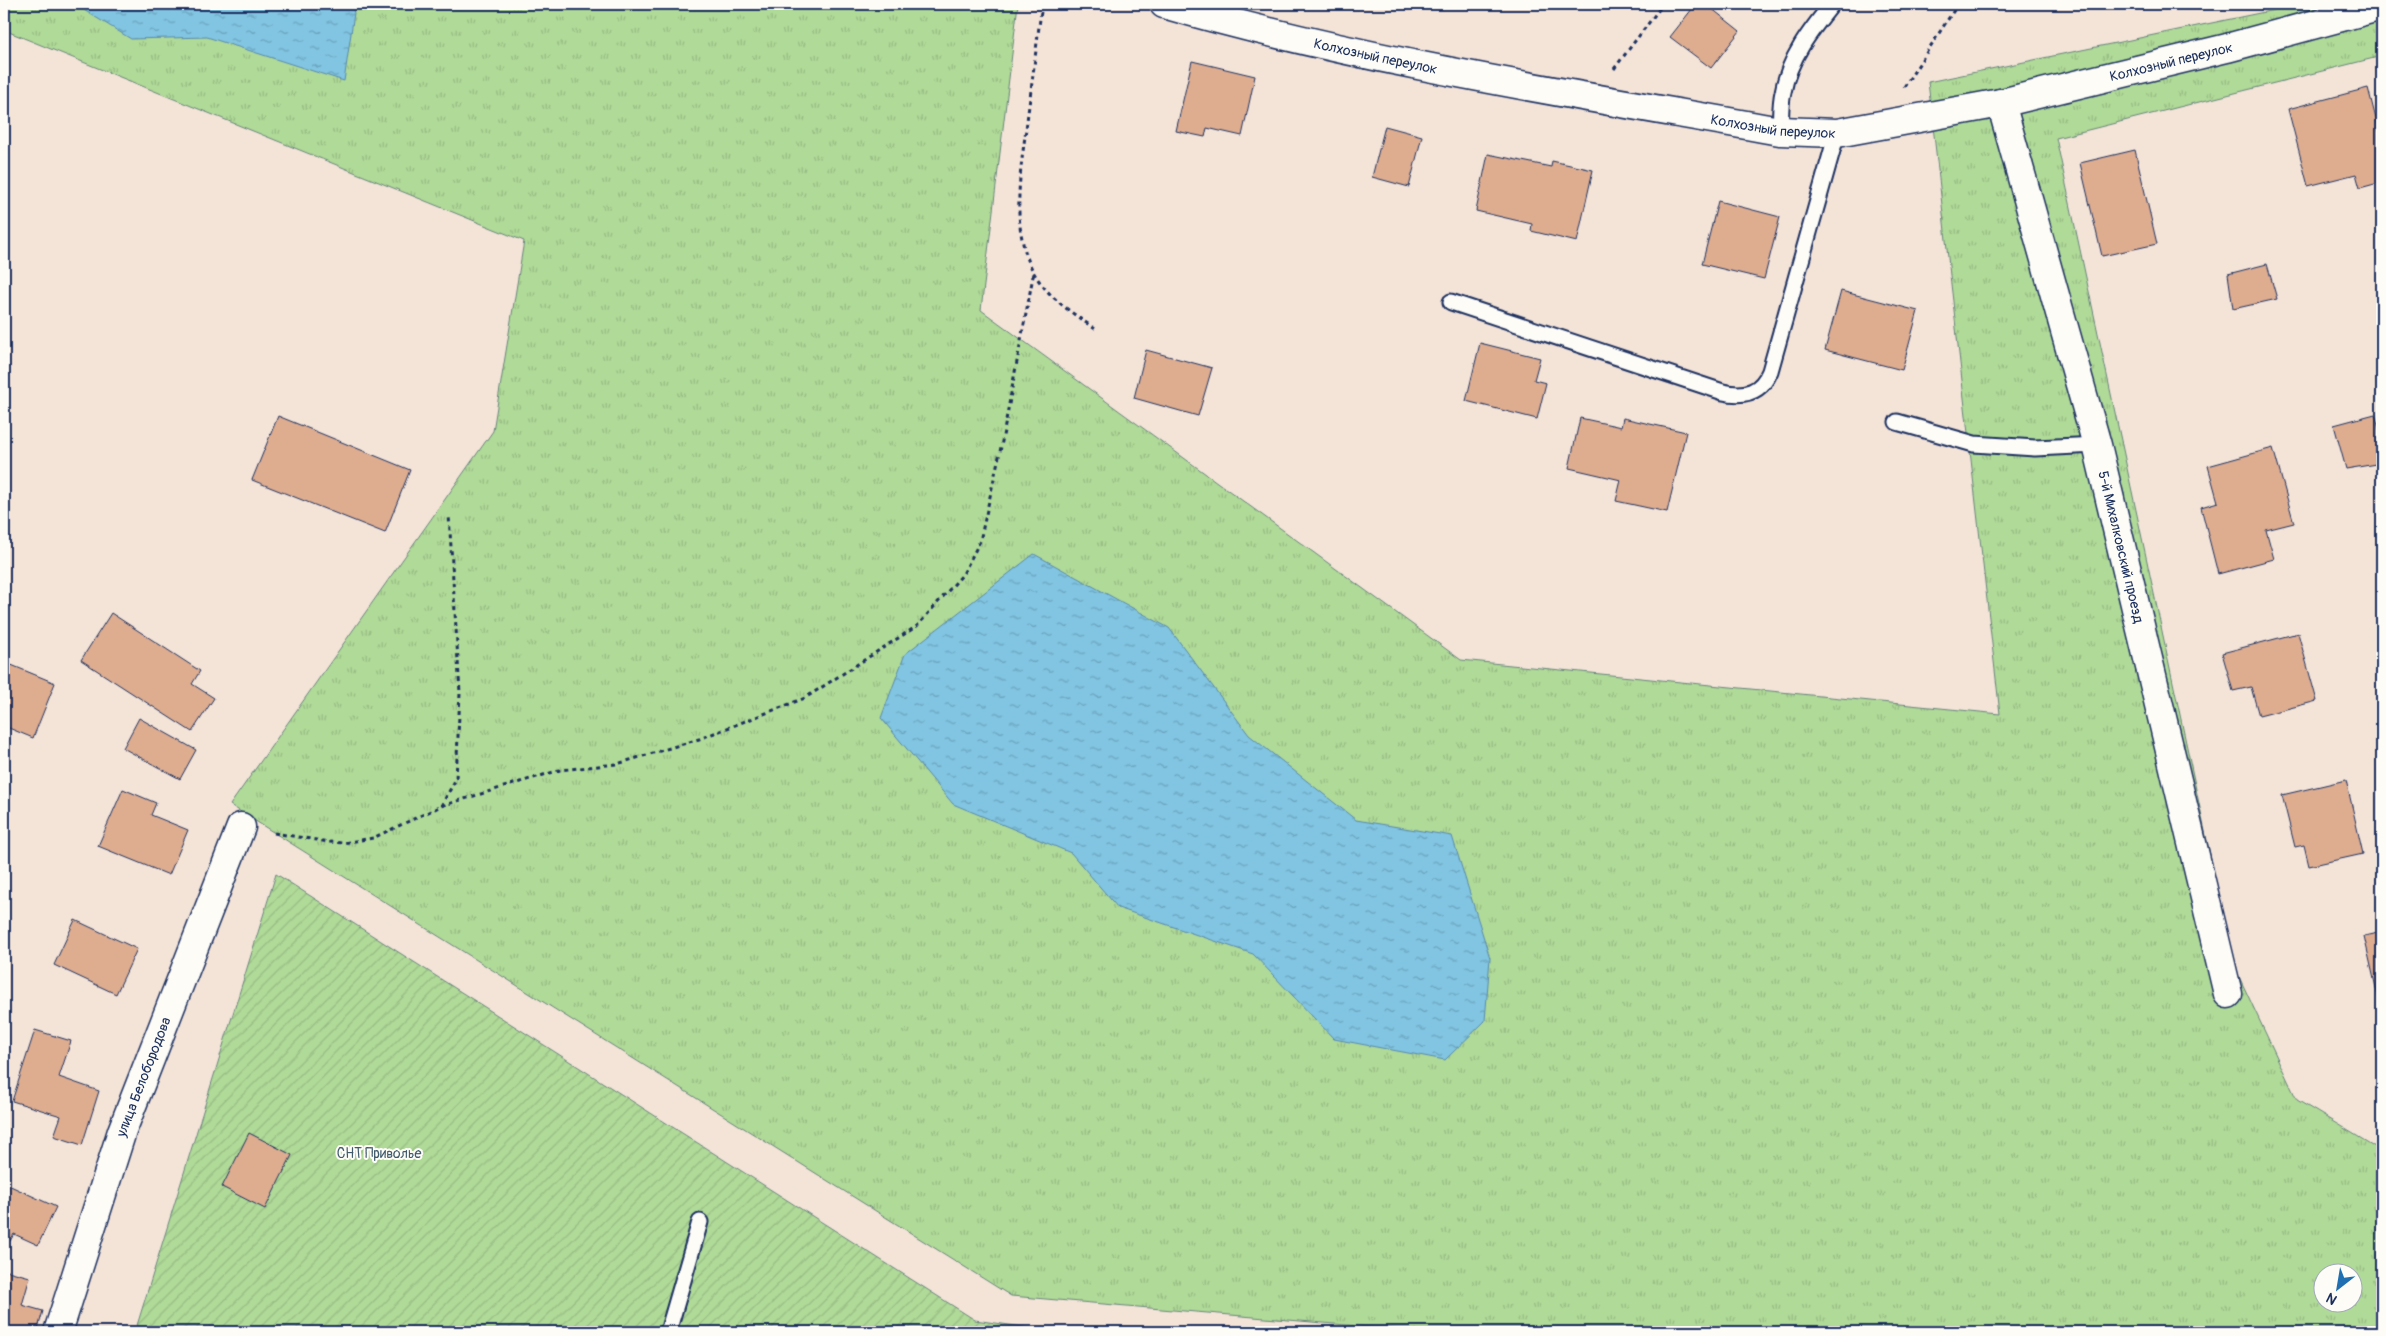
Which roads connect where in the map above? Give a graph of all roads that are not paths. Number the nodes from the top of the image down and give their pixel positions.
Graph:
1 (1164, 4) edge
2 (1832, 4) edge
3 (2382, 6) edge
4 (2001, 103) junction
5 (1780, 131) junction
6 (1836, 133) junction
7 (1451, 302) dead end
8 (1897, 422) dead end
9 (2097, 445) junction
10 (241, 827) road end
11 (2228, 994) dead end
12 (700, 1222) dead end
13 (58, 1332) edge
14 (668, 1332) edge

1 - 5 street, Колхозный переулок
2 - 5 lane
3 - 4 street, Колхозный переулок
4 - 6 street, Колхозный переулок
4 - 9 street, 5-й Михалковский проезд
5 - 6 street, Колхозный переулок
6 - 7 lane
8 - 9 lane
9 - 11 street, 5-й Михалковский проезд
10 - 13 street, улица Белобородова
12 - 14 lane

